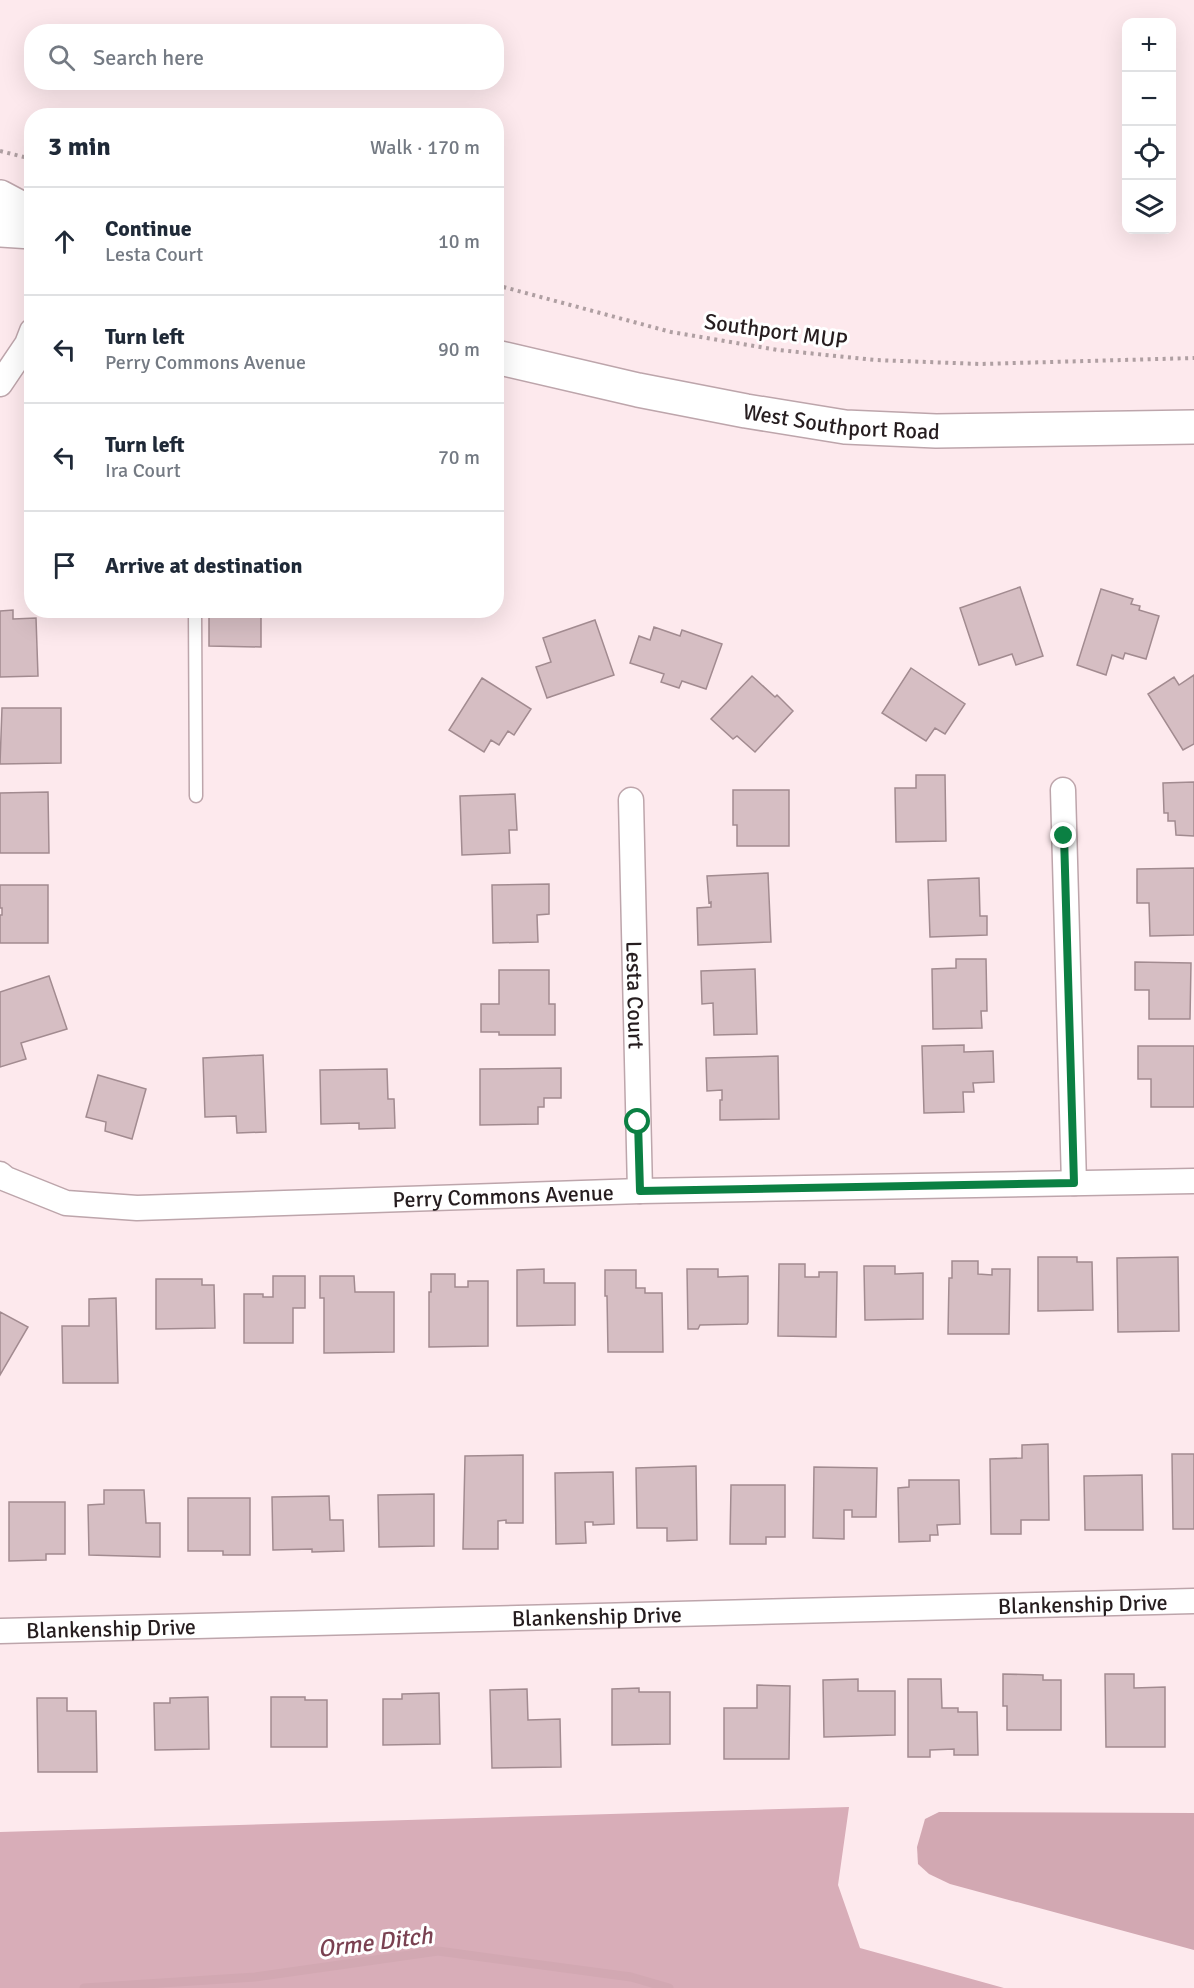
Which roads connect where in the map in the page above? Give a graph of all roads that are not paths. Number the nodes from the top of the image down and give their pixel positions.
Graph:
1 (0, 197) edge
2 (24, 210) edge
3 (0, 230) edge
4 (24, 232) edge
5 (24, 348) edge
6 (504, 359) edge
7 (0, 384) edge
8 (1194, 428) edge
9 (195, 618) edge
10 (1063, 790) dead end
11 (196, 796) dead end
12 (632, 800) dead end
13 (0, 1174) edge
14 (1194, 1181) edge
15 (1074, 1183) junction
16 (640, 1191) junction
17 (1194, 1601) edge
18 (0, 1631) edge

1 - 2 main road
3 - 4 main road
5 - 7 street
6 - 8 main road, West Southport Road
9 - 11 lane
10 - 15 street
12 - 16 street, Lesta Court
13 - 16 street, Perry Commons Avenue
14 - 15 street, Perry Commons Avenue
15 - 16 street, Perry Commons Avenue
17 - 18 street, Blankenship Drive

